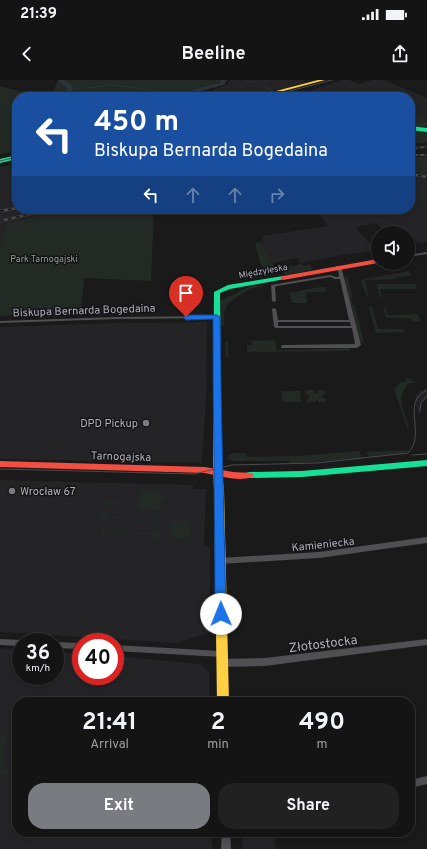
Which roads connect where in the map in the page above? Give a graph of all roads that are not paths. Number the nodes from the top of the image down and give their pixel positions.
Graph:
1 (323, 80) edge
2 (309, 82) edge
3 (275, 92) edge
4 (415, 129) edge
5 (427, 130) edge
6 (12, 158) edge
7 (1, 161) edge
8 (427, 253) edge
9 (415, 255) edge
10 (371, 262) edge
11 (338, 267) junction
12 (342, 278) junction
13 (274, 301) dead end
14 (274, 309) dead end
15 (217, 317) junction
16 (275, 321) junction
17 (353, 321) junction
18 (0, 322) edge
19 (354, 327) junction
20 (283, 347) dead end
21 (427, 463) edge
22 (0, 464) edge
23 (218, 472) junction
24 (427, 540) edge
25 (220, 561) junction
26 (427, 642) edge
27 (124, 649) edge
28 (222, 659) junction
29 (223, 697) edge
30 (427, 780) edge
31 (415, 783) edge
32 (226, 837) edge
33 (226, 849) edge

1 - 2 street
2 - 3 street
4 - 5 street
6 - 7 street
8 - 9 street
10 - 11 street, Międzyleska
11 - 12 street
11 - 15 street, Międzyleska
12 - 13 street, Międzyleska
12 - 17 street
14 - 16 street
15 - 18 street, Biskupa Bernarda Bogedaina
15 - 23 street
16 - 17 street
16 - 19 street
17 - 19 street
19 - 20 street
21 - 23 street, Tarnogajska
22 - 23 street, Tarnogajska
23 - 25 street
24 - 25 street, Kamieniecka
25 - 28 street
26 - 28 street, Złotostocka
27 - 28 street, Złotostocka
28 - 29 street
30 - 31 street
32 - 33 street

